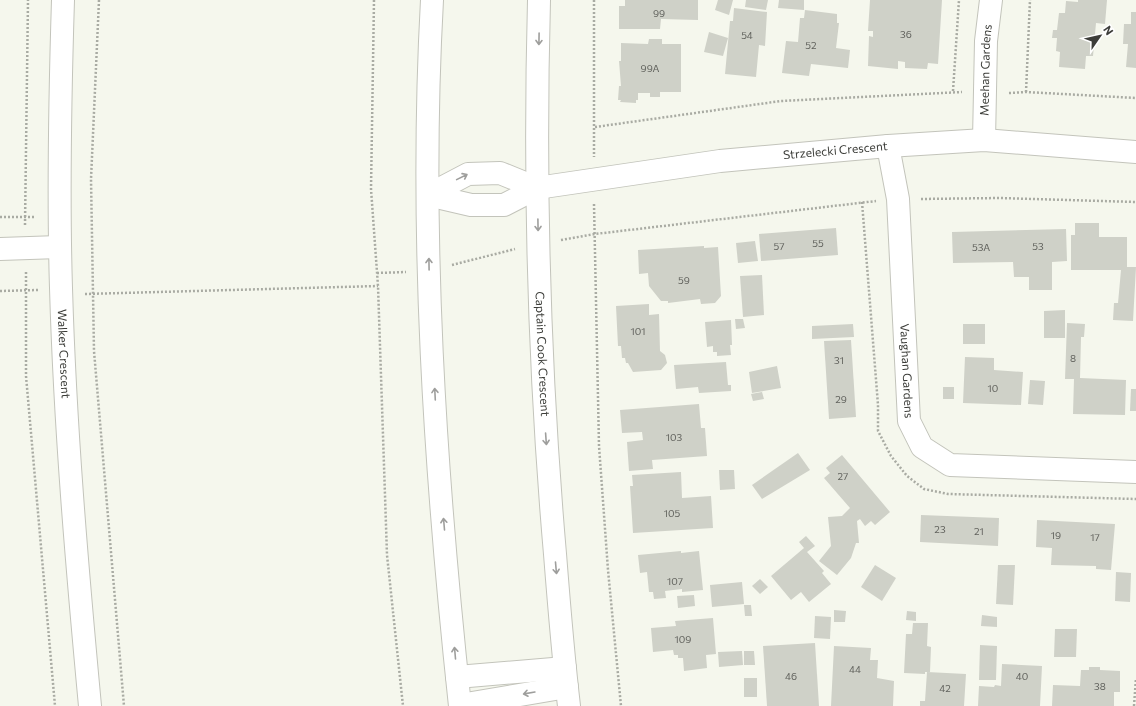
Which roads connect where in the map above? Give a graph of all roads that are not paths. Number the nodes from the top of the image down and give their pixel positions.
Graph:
1 (62, 0) edge
2 (432, 0) edge
3 (539, 0) edge
4 (991, 0) edge
5 (984, 140) junction
6 (888, 146) junction
7 (1136, 152) edge
8 (537, 188) junction
9 (428, 195) junction
10 (60, 247) junction
11 (0, 249) edge
12 (1136, 472) edge
13 (457, 677) junction
14 (567, 687) edge
15 (90, 706) edge
16 (460, 706) edge

1 - 10 street, Walker Crescent
2 - 9 street
3 -> 8 street, Captain Cook Crescent
4 - 5 street, Meehan Gardens
5 - 6 street, Strzelecki Crescent
5 - 7 street, Strzelecki Crescent
6 - 8 street, Strzelecki Crescent
6 - 12 street, Vaughan Gardens
8 - 9 street, Strzelecki Crescent
9 -> 8 street
8 -> 14 street, Captain Cook Crescent
13 -> 9 street
10 - 11 street
10 - 15 street, Walker Crescent
13 - 14 street
13 - 16 street
14 -> 16 street

